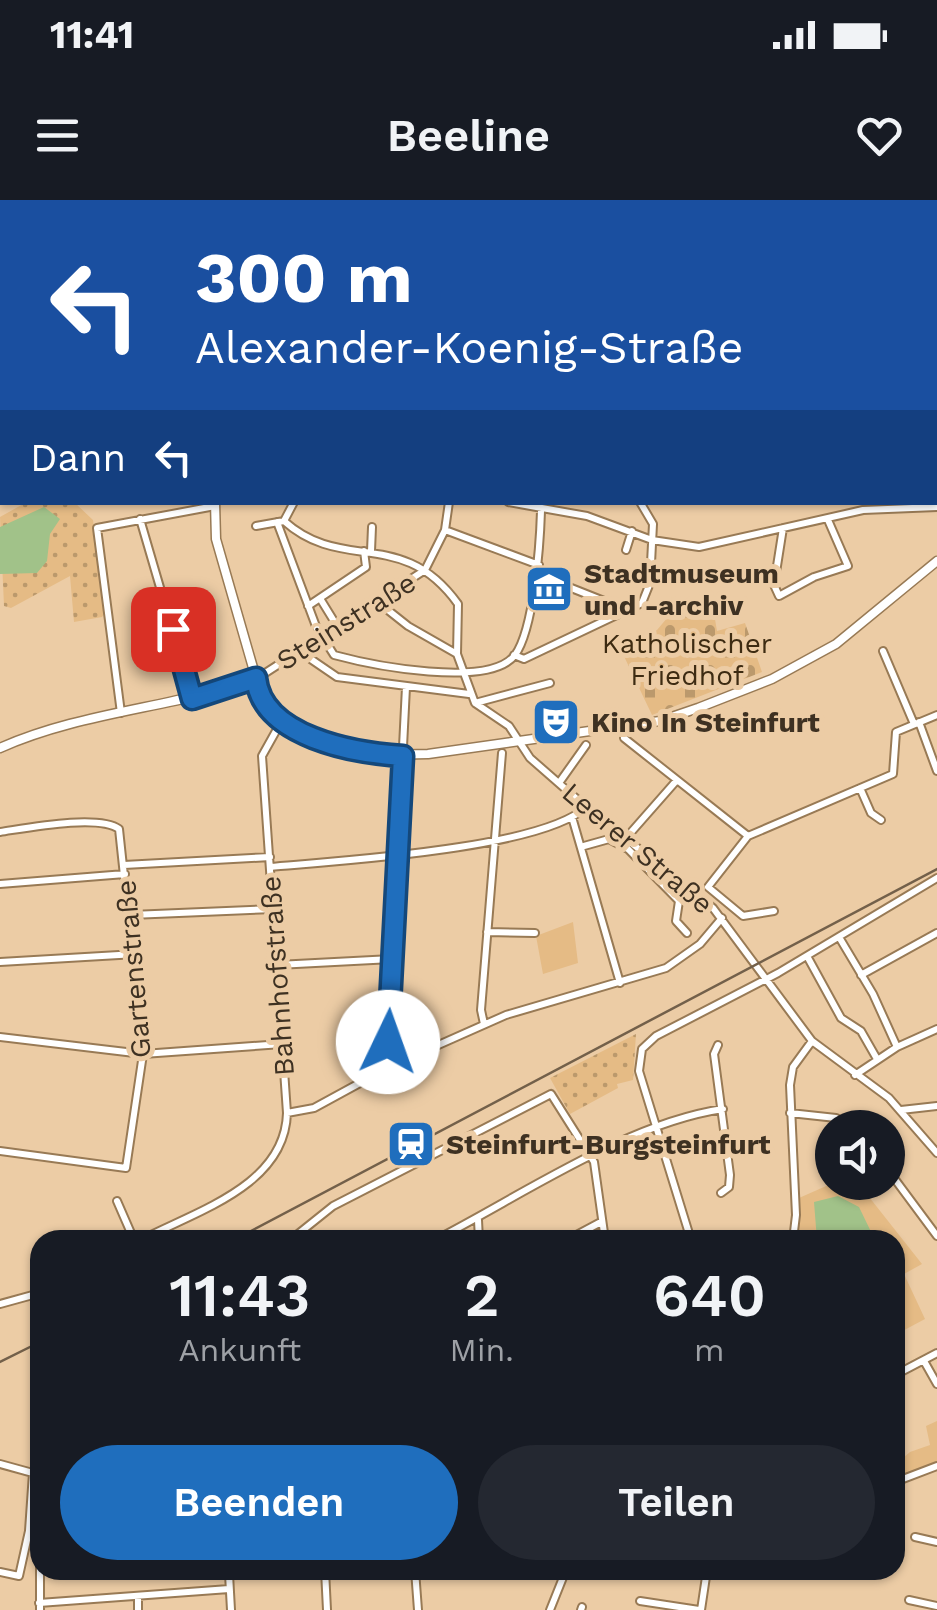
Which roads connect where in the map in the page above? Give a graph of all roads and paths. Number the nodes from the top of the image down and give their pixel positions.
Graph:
1 (210, 505) edge
2 (215, 505) edge
3 (293, 505) edge
4 (449, 505) edge
5 (519, 505) edge
6 (643, 505) edge
7 (937, 507) edge
8 (541, 511) junction
9 (140, 519) junction
10 (828, 520) junction
11 (280, 521) junction
12 (256, 526) dead end
13 (372, 527) dead end
14 (782, 528) junction
15 (445, 530) junction
16 (632, 531) junction
17 (652, 540) junction
18 (626, 550) dead end
19 (368, 551) junction
20 (937, 561) edge
21 (539, 565) junction
22 (425, 570) junction
23 (536, 574) junction
24 (322, 600) junction
25 (379, 602) junction
26 (308, 606) junction
27 (621, 614) junction
28 (338, 626) junction
29 (321, 636) junction
30 (299, 650) junction
31 (884, 651) dead end
32 (457, 654) junction
33 (514, 655) junction
34 (463, 675) junction
35 (256, 678) junction
36 (550, 683) dead end
37 (406, 688) junction
38 (469, 694) junction
39 (192, 699) junction
40 (475, 703) junction
41 (122, 714) junction
42 (937, 715) edge
43 (281, 722) junction
44 (916, 723) junction
45 (624, 738) dead end
46 (520, 740) junction
47 (586, 745) dead end
48 (0, 748) edge
49 (502, 753) dead end
50 (403, 756) junction
51 (937, 771) edge
52 (677, 780) junction
53 (559, 784) junction
54 (860, 788) junction
55 (586, 807) junction
56 (572, 817) junction
57 (881, 820) dead end
58 (0, 832) edge
59 (748, 836) junction
60 (626, 838) junction
61 (496, 842) junction
62 (584, 846) junction
63 (398, 854) junction
64 (270, 862) junction
65 (125, 869) junction
66 (937, 878) edge
67 (0, 884) edge
68 (274, 908) junction
69 (774, 911) dead end
70 (131, 915) junction
71 (722, 918) junction
72 (488, 932) junction
73 (535, 933) dead end
74 (686, 933) dead end
75 (937, 933) edge
76 (839, 936) junction
77 (136, 954) junction
78 (807, 956) junction
79 (392, 959) junction
80 (0, 962) edge
81 (277, 965) junction
82 (861, 974) junction
83 (768, 976) junction
84 (620, 982) junction
85 (484, 1024) junction
86 (937, 1029) edge
87 (0, 1037) edge
88 (812, 1041) junction
89 (282, 1044) junction
90 (718, 1045) dead end
91 (897, 1047) junction
92 (144, 1054) junction
93 (877, 1059) junction
94 (391, 1066) junction
95 (854, 1075) junction
96 (937, 1106) edge
97 (723, 1110) junction
98 (900, 1110) joint
99 (286, 1113) junction
100 (790, 1114) junction
101 (815, 1116) edge
102 (905, 1116) edge
103 (656, 1124) junction
104 (0, 1151) edge
105 (937, 1153) edge
106 (591, 1158) junction
107 (905, 1193) edge
108 (721, 1194) dead end
109 (117, 1201) dead end
110 (478, 1220) junction
111 (601, 1222) junction
112 (132, 1230) edge
113 (153, 1230) edge
114 (303, 1230) edge
115 (458, 1230) edge
116 (478, 1230) edge
117 (586, 1230) edge
118 (603, 1230) edge
119 (689, 1230) edge
120 (794, 1230) edge
121 (937, 1236) edge
122 (30, 1295) edge
123 (0, 1304) edge
124 (937, 1353) edge
125 (924, 1361) junction
126 (905, 1370) edge
127 (937, 1384) edge
128 (0, 1464) edge
129 (937, 1466) edge
130 (30, 1472) edge
131 (905, 1478) edge
132 (30, 1526) edge
133 (914, 1537) dead end
134 (937, 1542) edge
135 (0, 1572) edge
136 (40, 1580) edge
137 (229, 1580) edge
138 (326, 1580) edge
139 (416, 1580) edge
140 (560, 1580) edge
141 (706, 1580) edge
142 (229, 1589) junction
143 (138, 1597) junction
144 (909, 1600) dead end
145 (640, 1601) dead end
146 (40, 1606) edge
147 (937, 1606) edge
148 (138, 1610) edge
149 (231, 1610) edge
150 (327, 1610) edge
151 (418, 1610) edge
152 (550, 1610) edge
153 (700, 1610) edge

1 - 9 street
2 - 35 main road
3 - 11 street
4 - 15 street, Steinstraße
5 - 8 street
6 - 17 street
7 - 10 street
8 - 16 street
8 - 21 street
9 - 39 street
9 - 41 street
10 - 14 street
10 - 14 street
11 - 12 street
11 - 19 street
11 - 26 street
13 - 19 street
14 - 17 street
15 - 21 street
15 - 22 street, Steinstraße
16 - 17 street
16 - 18 street
17 - 27 street
19 - 22 street
19 - 24 street
20 - 46 main road
21 - 23 street
22 - 25 street, Steinstraße
22 - 32 street, Leerer Straße
23 - 27 street
23 - 33 street
24 - 26 street
24 - 28 street
25 - 28 street, Steinstraße
25 - 32 street
26 - 29 street
27 - 33 street
28 - 29 street, Steinstraße
29 - 30 street, Steinstraße
29 - 34 street
30 - 35 street, Steinstraße
30 - 37 street
31 - 44 street
32 - 34 street, Leerer Straße
33 - 34 street
34 - 38 street, Leerer Straße
35 - 39 main road
35 - 43 main road
36 - 40 street
37 - 38 street
37 - 50 street
38 - 40 street, Leerer Straße
39 - 41 main road
40 - 46 street, Leerer Straße
41 - 48 main road
42 - 44 street
43 - 50 main road
43 - 64 street, Bahnhofstraße
44 - 51 street
44 - 54 street
45 - 52 street
46 - 50 main road
46 - 53 street, Leerer Straße
47 - 53 street
49 - 61 street
50 - 63 street
52 - 59 street
52 - 60 street
53 - 55 street, Leerer Straße
54 - 57 street
54 - 59 street
55 - 56 street
55 - 60 street, Leerer Straße
56 - 61 street
56 - 62 street
58 - 65 street, Gartenstraße
59 - 69 street
60 - 71 street, Leerer Straße
61 - 63 street
61 - 72 street
62 - 74 street, Leerer Straße
62 - 84 street
63 - 64 street
63 - 79 street
64 - 65 street
64 - 68 street, Bahnhofstraße
65 - 67 street
65 - 70 street, Gartenstraße
66 - 76 street
68 - 70 street
68 - 81 street, Bahnhofstraße
70 - 77 street, Gartenstraße
71 - 83 street, Leerer Straße
71 - 84 street, Bahnhofstraße
72 - 73 street
72 - 85 street
75 - 82 street
76 - 78 street
76 - 82 street
77 - 80 street
77 - 92 street, Gartenstraße
78 - 83 street
78 - 93 street
79 - 81 street
79 - 94 street
81 - 89 street, Bahnhofstraße
82 - 91 street
83 - 88 street, Leerer Straße
83 - 103 street
84 - 85 street, Bahnhofstraße
85 - 94 street, Bahnhofstraße
86 - 91 street
87 - 92 street
88 - 95 street, Leerer Straße
88 - 100 street
89 - 92 street
89 - 99 street, Bahnhofstraße
90 - 97 street
91 - 93 street
92 - 104 street, Gartenstraße
93 - 95 street
94 - 99 street, Bahnhofstraße
95 - 98 street, Leerer Straße
96 - 98 street
97 - 103 street
97 - 108 street
99 - 113 street
100 - 101 street
100 - 120 street
102 - 105 street, Leerer Straße
103 - 106 street
103 - 119 street
106 - 110 street
106 - 111 street
106 - 114 street
107 - 121 street
109 - 112 street
110 - 115 street
110 - 116 street
111 - 117 street
111 - 118 street
122 - 123 street
124 - 125 street
125 - 126 street
125 - 127 street
128 - 130 street
129 - 131 street
132 - 135 street
133 - 134 street
136 - 146 street
137 - 142 street
138 - 150 street
139 - 151 street
140 - 152 street
141 - 153 street
142 - 143 street
142 - 149 street
143 - 146 street
143 - 148 street
144 - 147 street
145 - 153 street

